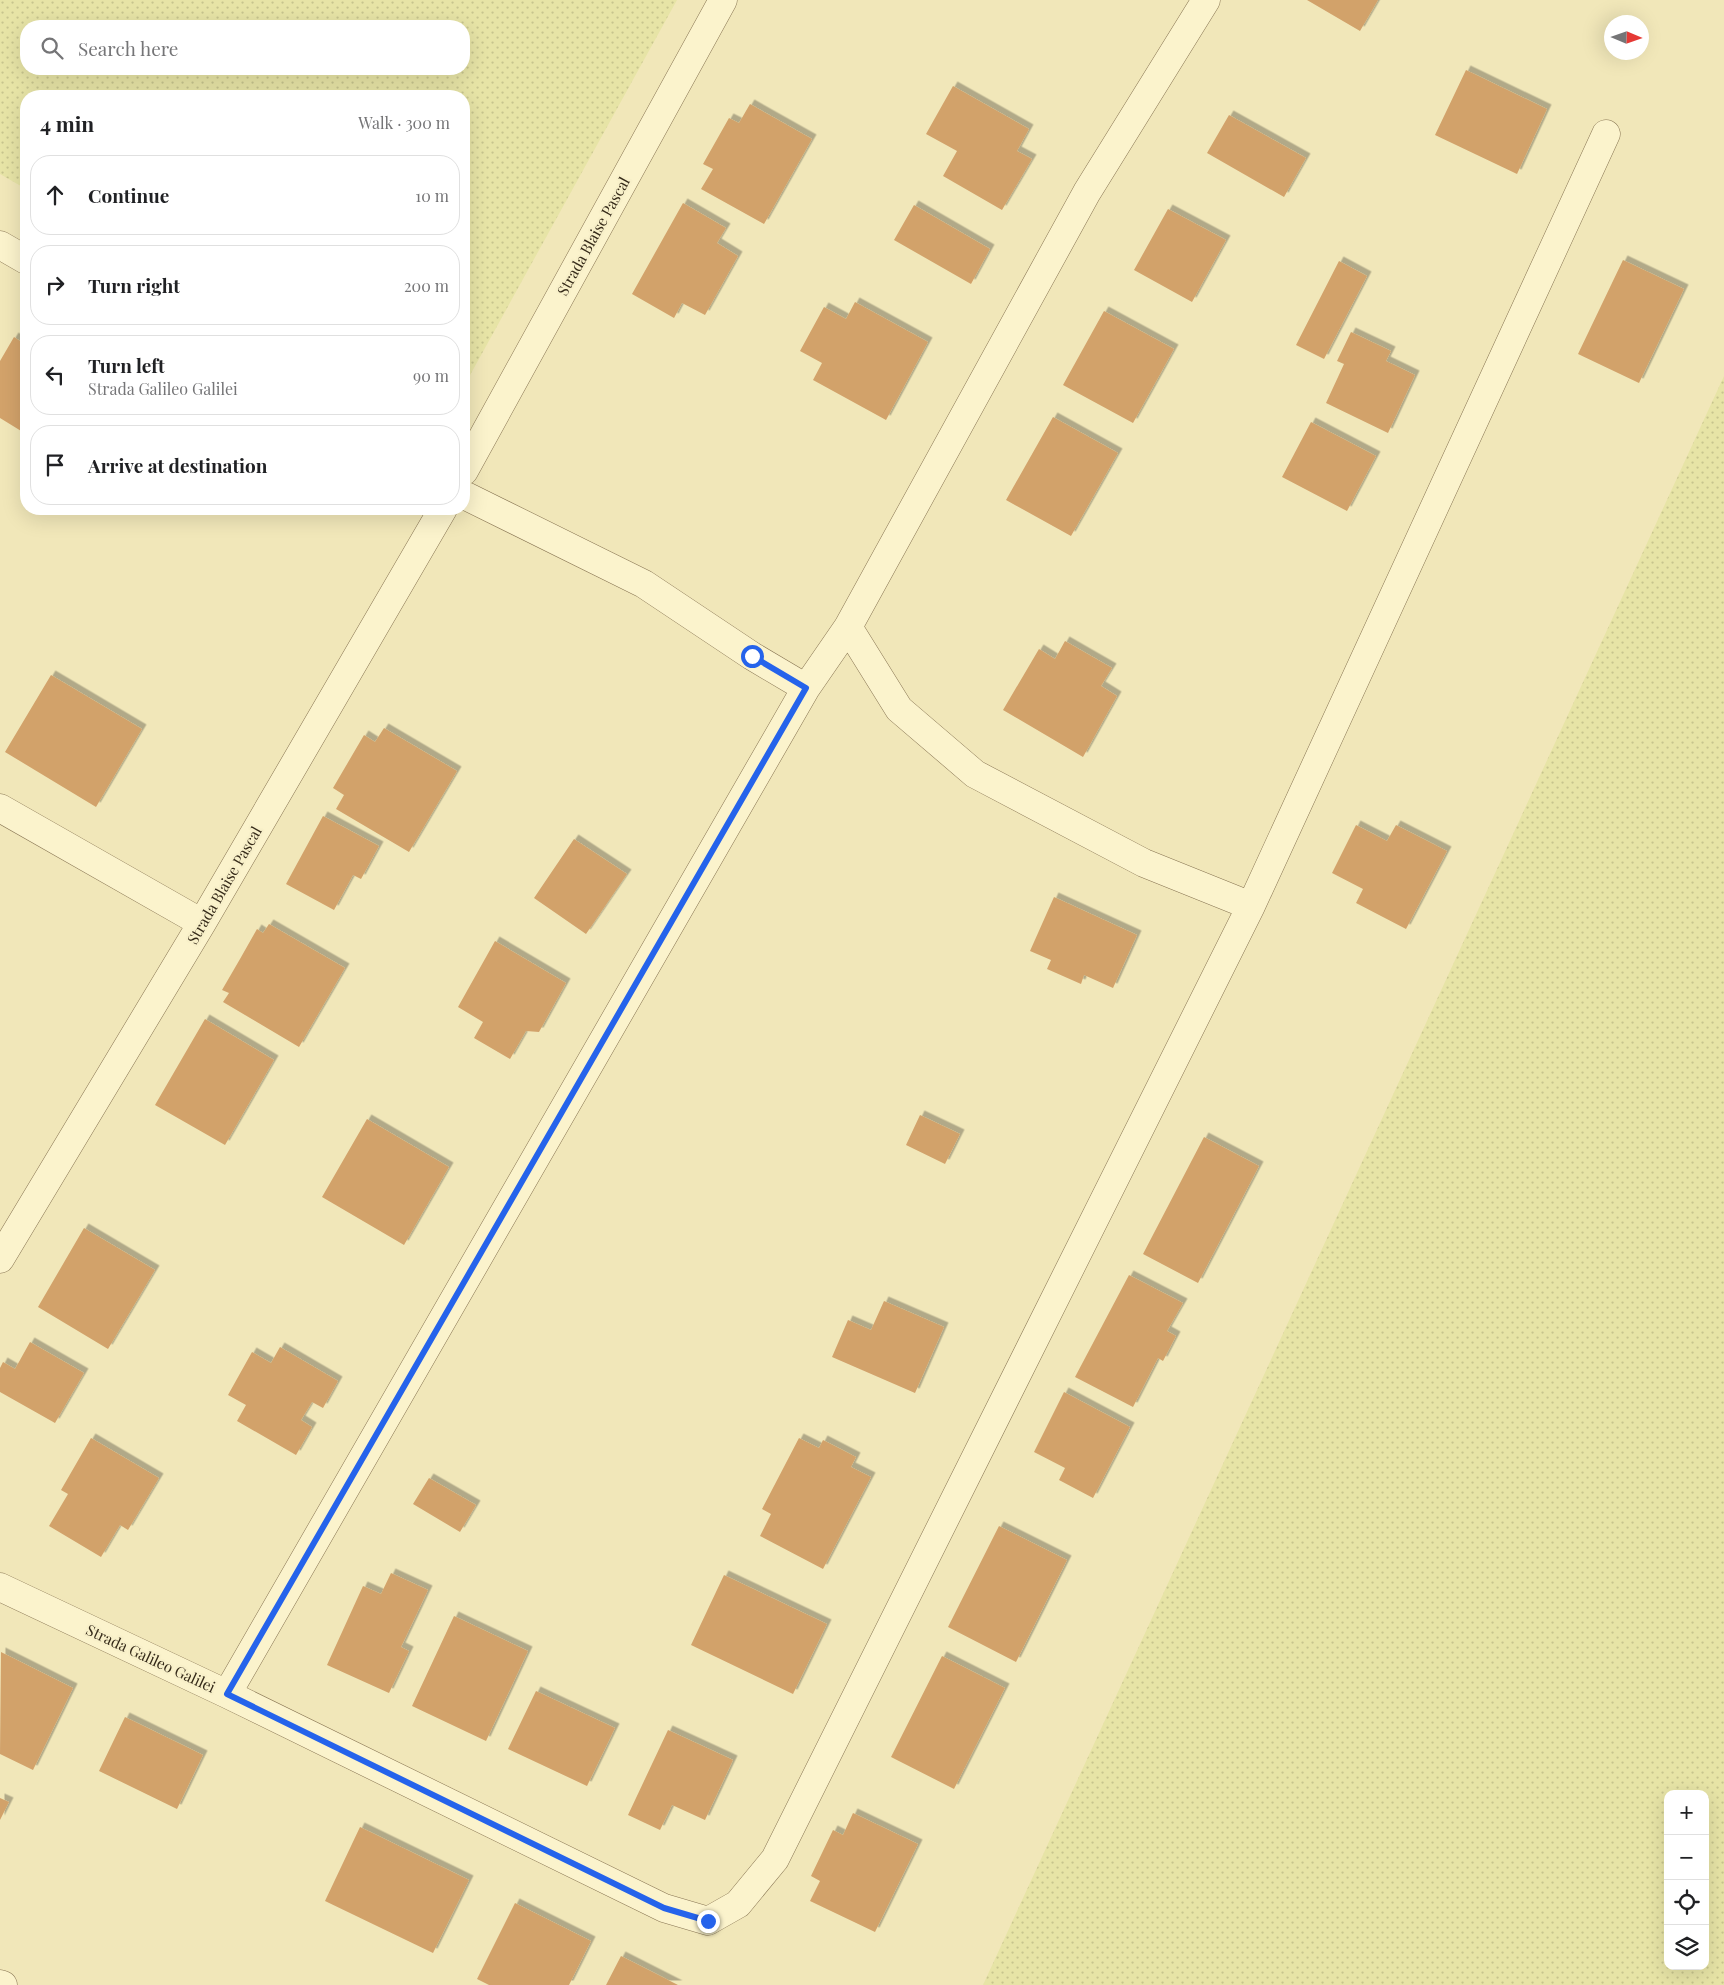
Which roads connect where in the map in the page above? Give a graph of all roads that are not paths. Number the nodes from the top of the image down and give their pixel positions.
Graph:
1 (723, 0) edge
2 (1206, 0) edge
3 (1606, 134) dead end
4 (0, 244) edge
5 (20, 256) edge
6 (470, 460) edge
7 (470, 498) edge
8 (439, 515) edge
9 (848, 627) junction
10 (806, 688) junction
11 (0, 808) edge
12 (1251, 906) junction
13 (202, 923) junction
14 (0, 1259) edge
15 (0, 1587) edge
16 (227, 1694) junction

1 - 6 street, Strada Blaise Pascal
2 - 9 street
3 - 12 street
4 - 5 street
7 - 10 street
8 - 13 street, Strada Blaise Pascal
9 - 10 street
9 - 12 street
10 - 16 street
11 - 13 street
12 - 16 street, Strada Galileo Galilei
13 - 14 street, Strada Blaise Pascal
15 - 16 street, Strada Galileo Galilei

